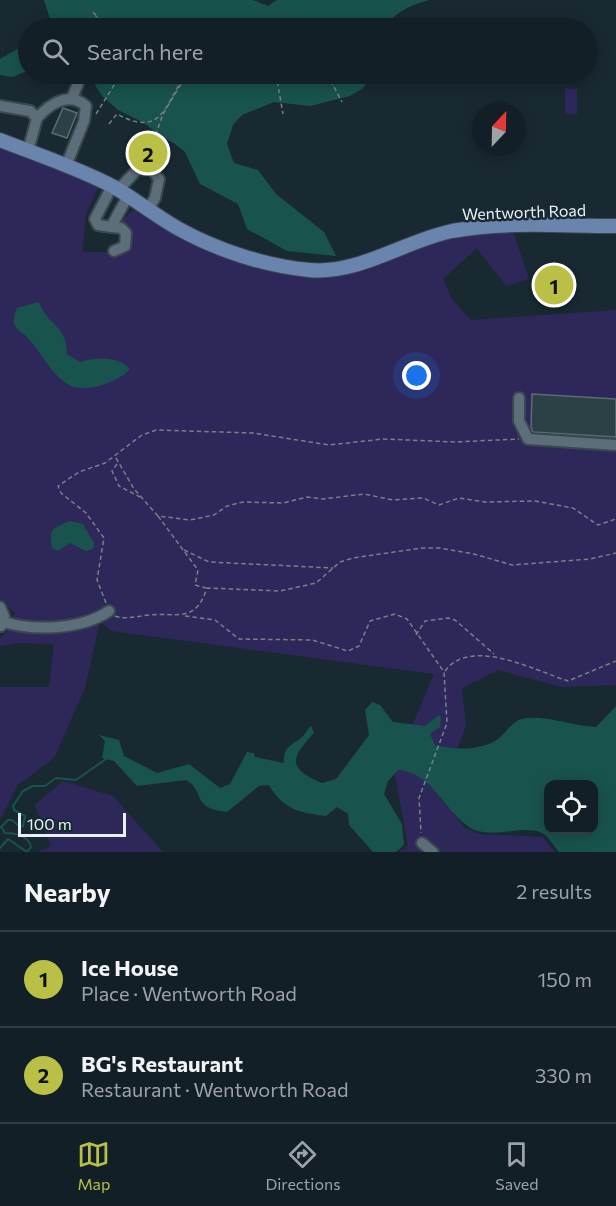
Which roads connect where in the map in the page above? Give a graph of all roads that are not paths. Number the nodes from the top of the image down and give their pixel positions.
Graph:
1 (78, 84) edge
2 (72, 98) junction
3 (0, 106) edge
4 (37, 118) junction
5 (0, 141) edge
6 (28, 151) junction
7 (66, 165) junction
8 (120, 191) junction
9 (148, 209) junction
10 (616, 226) edge
11 (111, 227) junction
12 (114, 251) dead end
13 (519, 398) dead end
14 (616, 445) edge
15 (0, 607) edge
16 (109, 611) road end
17 (2, 625) edge
18 (422, 843) road end
19 (433, 852) edge

1 - 2 lane
2 - 4 lane
2 - 7 lane
3 - 4 lane
4 - 6 lane
5 - 6 main road, Wentworth Road
6 - 7 main road, Wentworth Road
7 - 8 main road, Wentworth Road
8 - 9 main road, Wentworth Road
8 - 9 lane
8 - 11 lane
8 - 11 lane
9 - 10 main road, Wentworth Road
11 - 12 lane
13 - 14 lane
15 - 17 lane
16 - 17 lane
18 - 19 lane

